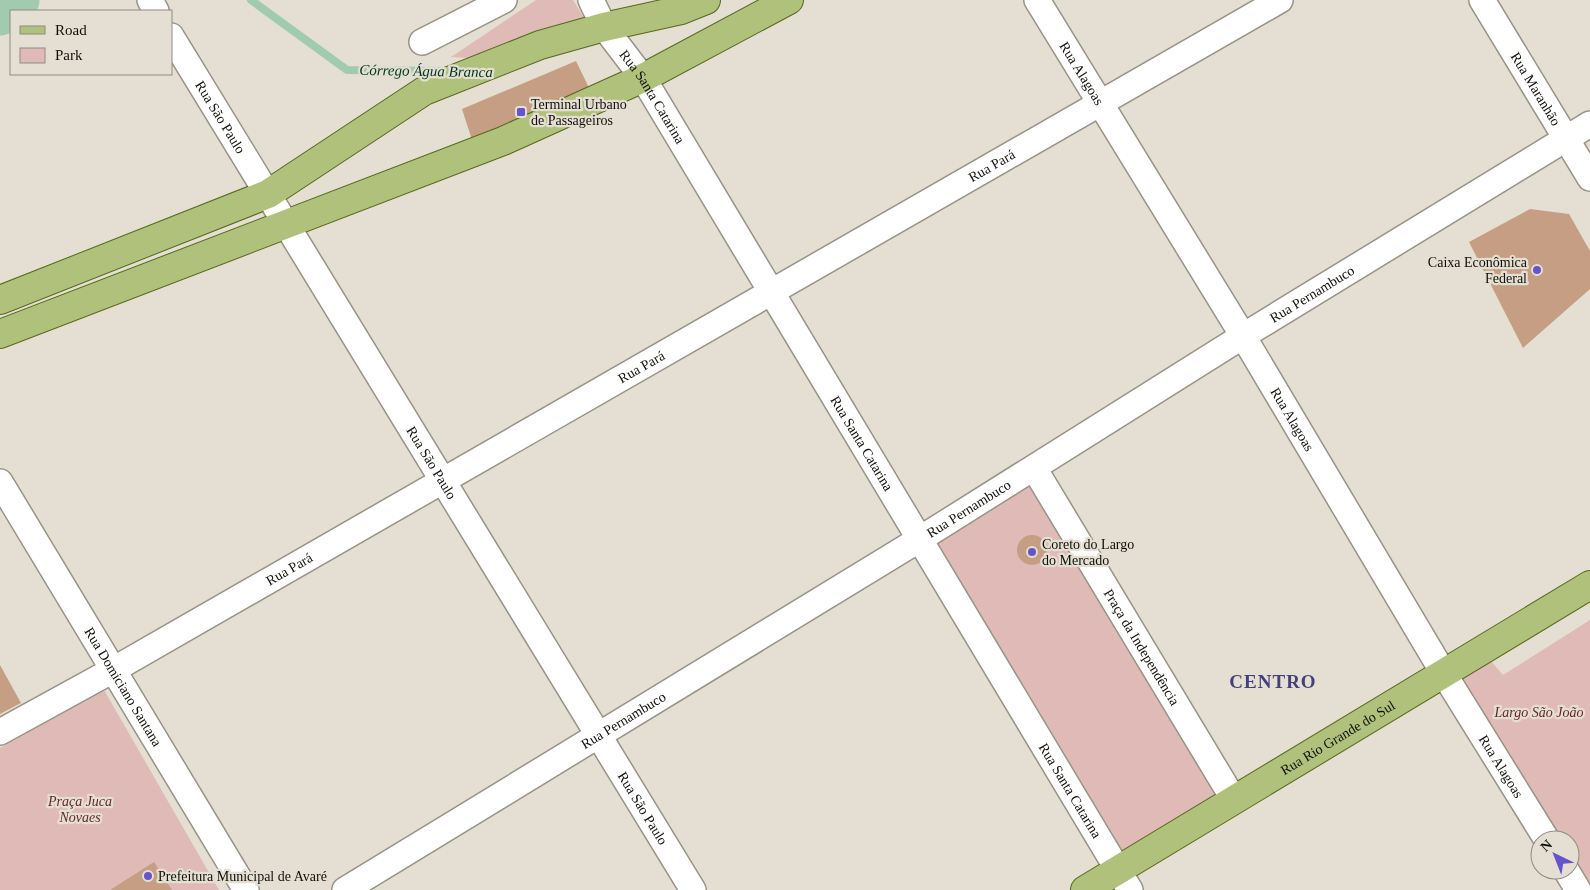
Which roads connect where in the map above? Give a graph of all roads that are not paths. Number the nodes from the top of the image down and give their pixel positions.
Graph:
1 (504, 0) edge
2 (591, 0) edge
3 (706, 0) edge
4 (789, 0) edge
5 (1037, 0) edge
6 (1280, 0) edge
7 (1482, 0) edge
8 (604, 27) junction
9 (172, 38) edge
10 (422, 42) dead end
11 (643, 78) junction
12 (1100, 104) junction
13 (1590, 124) edge
14 (1566, 139) junction
15 (1590, 178) edge
16 (268, 194) junction
17 (285, 223) junction
18 (88, 265) junction
19 (771, 293) junction
20 (100, 295) junction
21 (0, 300) edge
22 (0, 334) edge
23 (1243, 336) junction
24 (1034, 468) junction
25 (0, 482) edge
26 (443, 482) junction
27 (920, 539) junction
28 (1590, 585) edge
29 (113, 670) junction
30 (1444, 674) junction
31 (0, 732) edge
32 (600, 735) junction
33 (1234, 800) junction
34 (1541, 830) edge
35 (1124, 880) edge
36 (246, 890) edge
37 (345, 890) edge
38 (693, 890) edge
39 (1085, 890) edge

1 - 10 street
2 - 8 street, Rua Santa Catarina
3 - 8 main road
4 - 11 main road
5 - 12 street, Rua Alagoas
6 - 12 street, Rua Pará
7 - 14 street, Rua Maranhão
8 - 11 street, Rua Santa Catarina
8 - 16 main road
9 - 16 street, Rua São Paulo
11 - 17 main road
11 - 19 street, Rua Santa Catarina
12 - 19 street, Rua Pará
12 - 23 street, Rua Alagoas
13 - 14 street, Rua Pernambuco
14 - 15 street, Rua Maranhão
14 - 23 street, Rua Pernambuco
16 - 17 street, Rua São Paulo
16 - 18 main road
17 - 20 main road
17 - 26 street, Rua São Paulo
18 - 20 main road
18 - 21 main road
19 - 26 street, Rua Pará
19 - 27 street, Rua Santa Catarina
20 - 22 main road
23 - 24 street, Rua Pernambuco
23 - 30 street, Rua Alagoas
24 - 27 street, Rua Pernambuco
24 - 33 street, Praça da Independência
25 - 29 street, Rua Domiciano Santana
26 - 29 street, Rua Pará
26 - 32 street, Rua São Paulo
27 - 32 street, Rua Pernambuco
27 - 35 street, Rua Santa Catarina
28 - 30 main road, Rua Rio Grande do Sul
29 - 31 street, Rua Pará
29 - 36 street, Rua Domiciano Santana
30 - 33 main road, Rua Rio Grande do Sul
30 - 34 street, Rua Alagoas
32 - 37 street, Rua Pernambuco
32 - 38 street, Rua São Paulo
33 - 35 main road, Rua Rio Grande do Sul
35 - 39 main road, Rua Rio Grande do Sul

